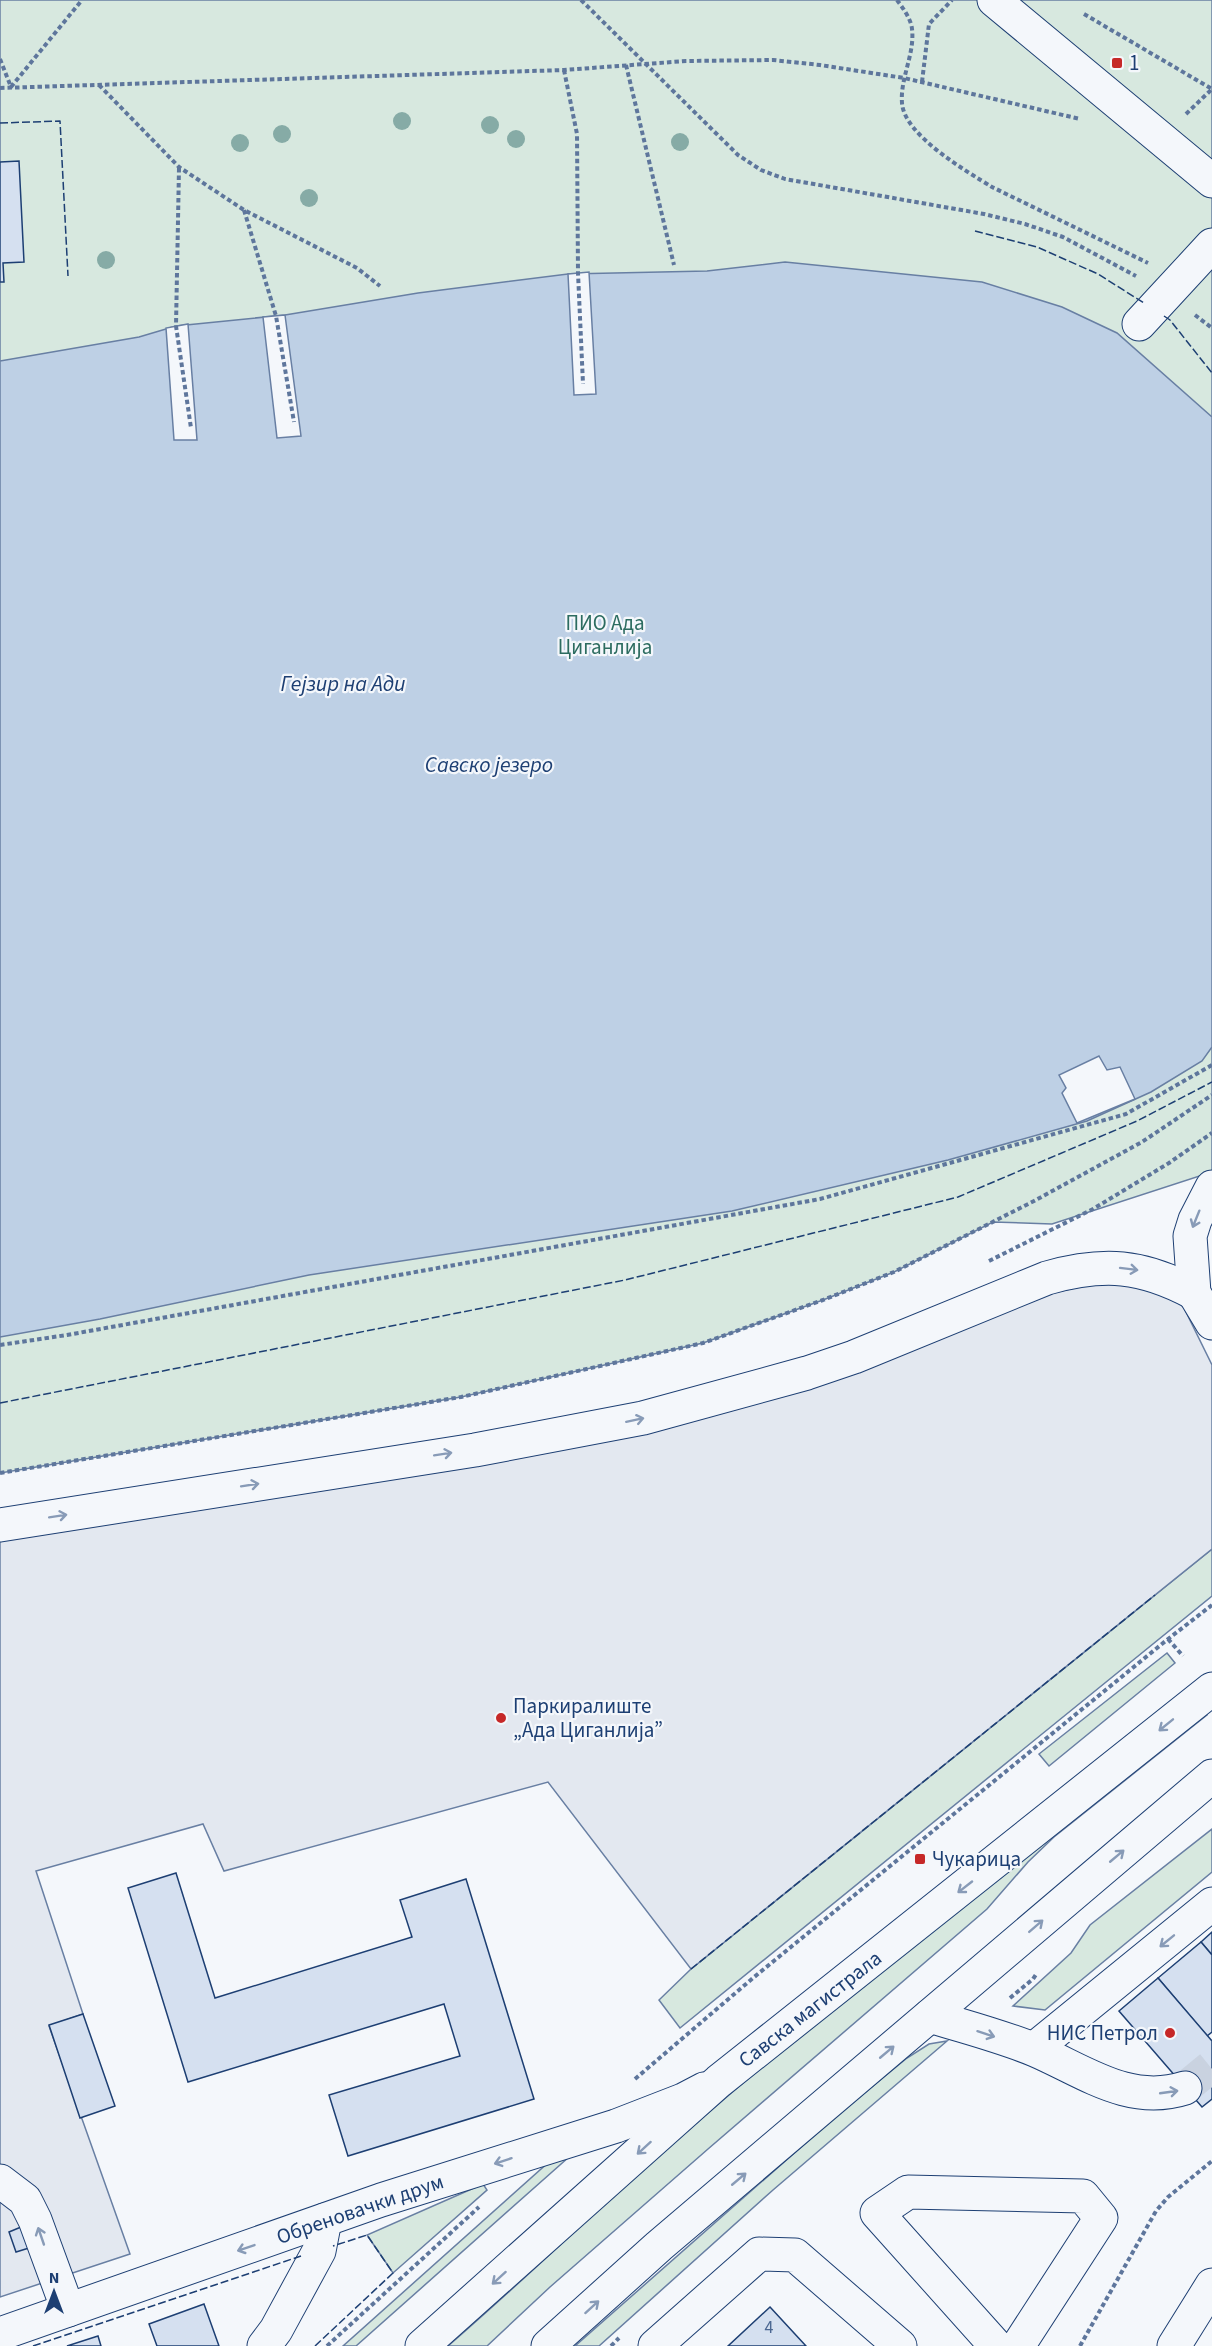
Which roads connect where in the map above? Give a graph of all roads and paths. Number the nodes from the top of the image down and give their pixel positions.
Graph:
1 (82, 0) edge
2 (581, 0) edge
3 (897, 0) edge
4 (952, 0) edge
5 (994, 0) edge
6 (1084, 14) dead end
7 (0, 59) edge
8 (644, 63) junction
9 (626, 65) junction
10 (564, 70) junction
11 (904, 78) junction
12 (922, 82) junction
13 (99, 85) junction
14 (11, 87) junction
15 (0, 88) edge
16 (1212, 88) edge
17 (1081, 119) dead end
18 (179, 167) junction
19 (1212, 181) edge
20 (244, 210) junction
21 (1212, 245) edge
22 (674, 265) dead end
23 (380, 286) dead end
24 (1173, 286) junction
25 (1139, 324) dead end
26 (1212, 328) edge
27 (583, 384) dead end
28 (294, 422) dead end
29 (190, 428) dead end
30 (1212, 1065) edge
31 (1212, 1095) edge
32 (1212, 1133) edge
33 (1212, 1187) edge
34 (982, 1264) dead end
35 (1194, 1293) junction
36 (1212, 1323) edge
37 (0, 1345) edge
38 (0, 1473) edge
39 (0, 1525) edge
40 (1212, 1605) edge
41 (1168, 1639) junction
42 (1183, 1656) dead end
43 (1212, 1689) edge
44 (1212, 1776) edge
45 (1212, 1904) edge
46 (930, 2016) junction
47 (1034, 2049) junction
48 (719, 2081) junction
49 (629, 2084) dead end
50 (1185, 2088) tunnel mouth
51 (1212, 2161) edge
52 (0, 2181) edge
53 (481, 2205) dead end
54 (325, 2220) junction
55 (1212, 2285) edge
56 (68, 2310) junction
57 (0, 2334) edge
58 (264, 2346) edge
59 (327, 2346) edge
60 (422, 2346) edge
61 (548, 2346) edge
62 (655, 2346) edge
63 (900, 2346) edge
64 (996, 2346) edge
65 (1018, 2346) edge
66 (1080, 2346) edge
67 (1174, 2346) edge

1 - 14 path
2 - 8 path
3 - 11 path
4 - 12 path
5 - 19 main road
6 - 16 path
7 - 14 path
8 - 9 path
8 - 11 path
8 - 24 path
9 - 10 path
9 - 22 path
10 - 13 path
10 - 27 path
11 - 12 path
11 - 24 path
12 - 17 path
13 - 14 path
13 - 18 path
14 - 15 path
18 - 20 path
18 - 29 path
20 - 23 path
20 - 28 path
21 - 24 main road
24 - 25 main road
24 - 26 path
30 - 37 path
31 - 38 path
32 - 34 path
33 -> 35 main road
35 - 36 main road
39 -> 35 main road
40 - 41 path
41 - 42 path
41 - 49 path
43 -> 48 main road, Савска магистрала
46 -> 44 main road
45 -> 47 main road
46 -> 47 main road
61 -> 46 main road
47 -> 50 main road
48 -> 54 main road, Обреновачки друм
48 -> 60 main road, Савска магистрала
51 - 66 path
56 -> 52 main road
53 - 59 path
54 -> 56 main road, Обреновачки друм
54 - 58 main road
55 - 67 main road
56 - 57 main road, Обреновачки друм
62 - 63 main road
64 - 65 main road

